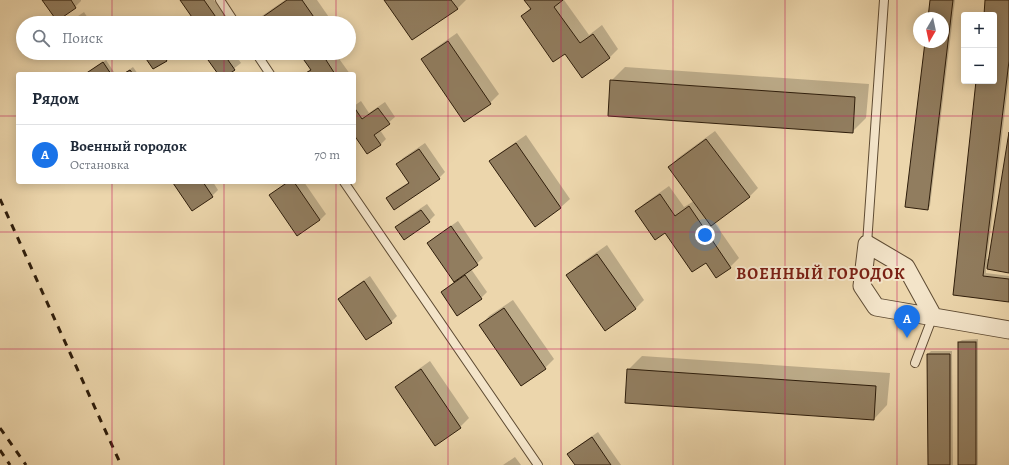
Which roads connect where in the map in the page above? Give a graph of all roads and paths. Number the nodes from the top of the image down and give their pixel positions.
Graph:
1 (220, 0) edge
2 (884, 0) edge
3 (230, 16) edge
4 (261, 60) edge
5 (269, 72) edge
6 (345, 184) edge
7 (867, 244) junction
8 (933, 316) junction
9 (1009, 330) edge
10 (915, 363) dead end
11 (538, 465) edge

1 - 3 lane
2 - 7 lane
4 - 5 lane
6 - 11 lane
7 - 8 street
7 - 8 street
8 - 9 street
8 - 10 lane

